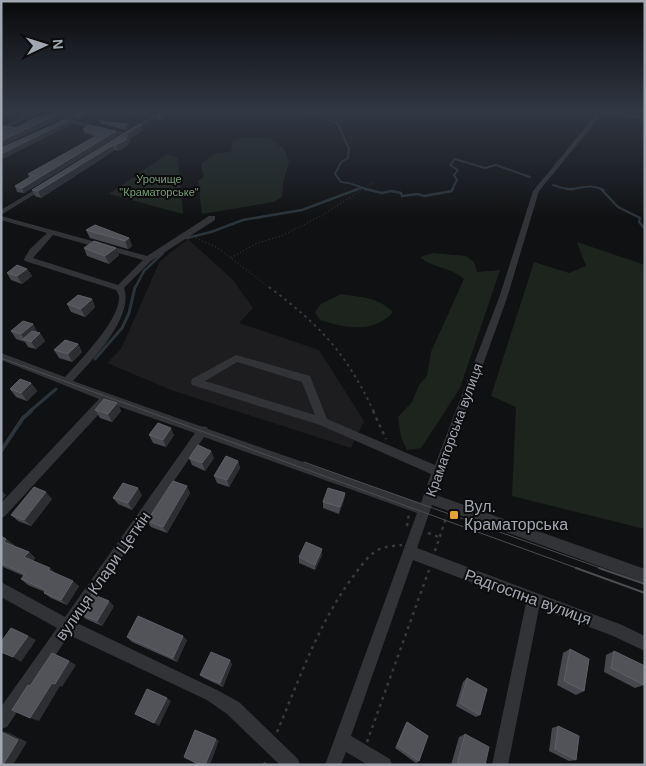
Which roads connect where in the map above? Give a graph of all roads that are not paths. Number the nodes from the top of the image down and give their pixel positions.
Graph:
1 (572, 148) edge
2 (48, 184) edge
3 (1, 213) edge
4 (1, 218) edge
5 (212, 218) dead end
6 (52, 232) junction
7 (148, 259) junction
8 (120, 288) junction
9 (1, 356) edge
10 (67, 381) junction
11 (107, 398) junction
12 (324, 422) junction
13 (203, 430) junction
14 (438, 472) junction
15 (426, 504) junction
16 (1, 512) edge
17 (412, 547) junction
18 (645, 576) edge
19 (1, 589) edge
20 (534, 599) junction
21 (68, 626) junction
22 (645, 644) edge
23 (1, 720) edge
24 (342, 740) junction
25 (292, 765) edge
26 (333, 765) edge
27 (384, 765) edge
28 (500, 765) edge

1 - 14 street, Краматорська вулиця
2 - 3 street
4 - 6 street
5 - 7 street
6 - 7 street
6 - 8 street
7 - 8 street
8 - 10 street
9 - 10 street
10 - 11 street
11 - 13 street
11 - 16 street
12 - 12 street
12 - 14 street
13 - 15 street
13 - 21 street, вулиця Клари Цеткін
14 - 15 street, Краматорська вулиця
15 - 17 street, Краматорська вулиця
15 - 18 street
17 - 20 street, Радгоспна вулиця
17 - 24 street, Краматорська вулиця
19 - 21 street
20 - 22 street, Радгоспна вулиця
20 - 28 street
21 - 23 street, вулиця Клари Цеткін
21 - 25 street
24 - 26 street, Краматорська вулиця
24 - 27 street

